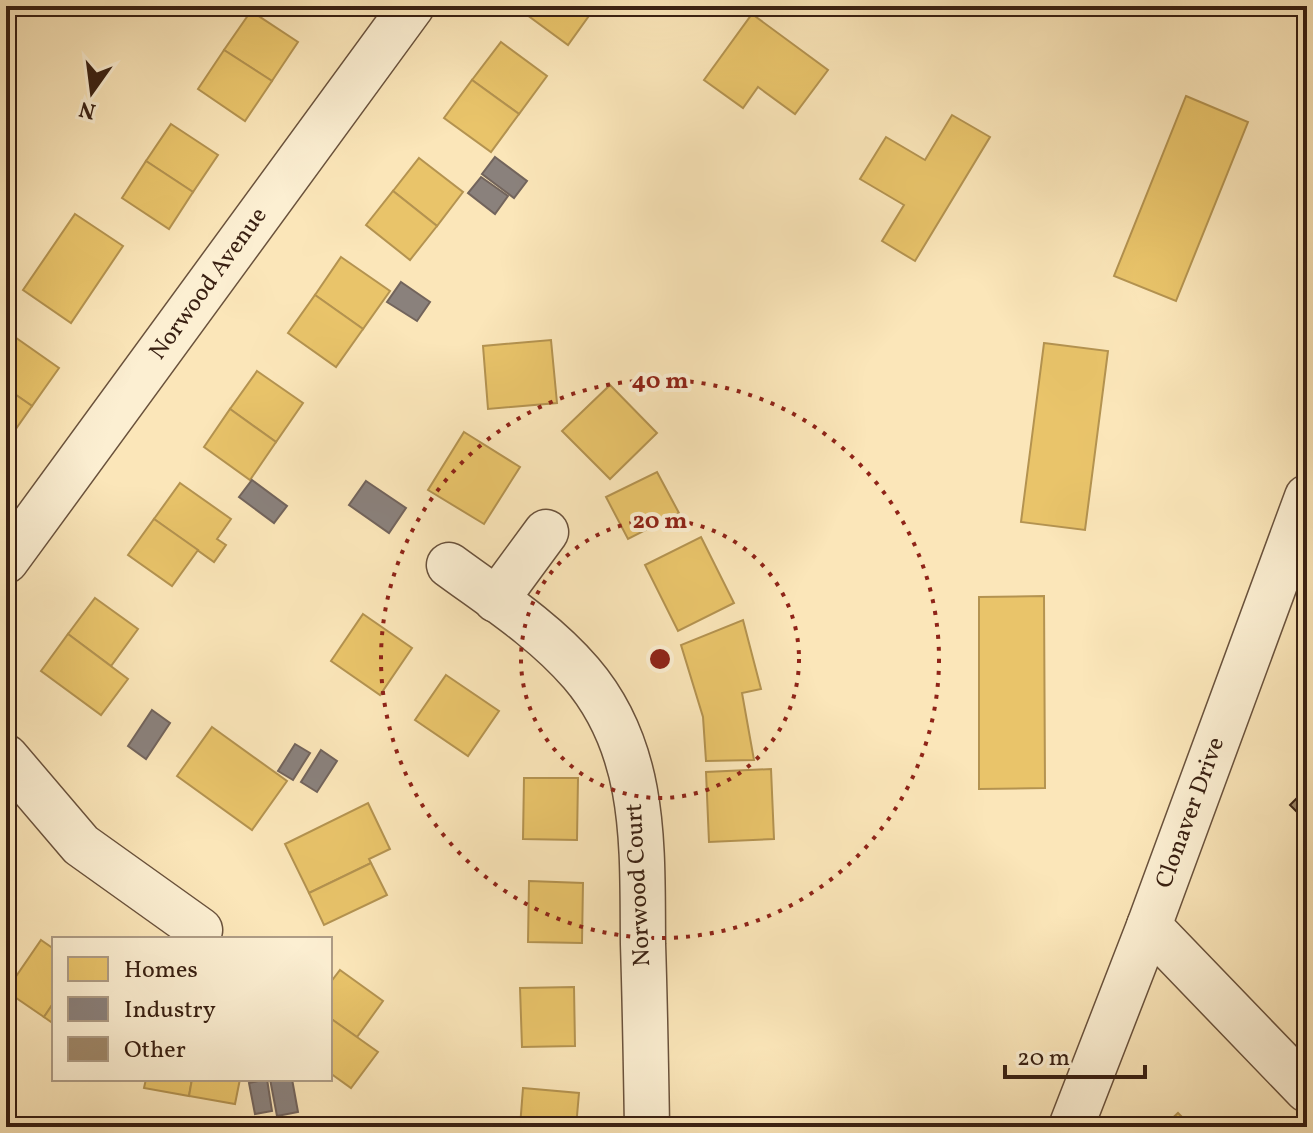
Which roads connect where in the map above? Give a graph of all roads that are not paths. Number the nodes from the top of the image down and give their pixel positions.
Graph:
1 (412, 6) edge
2 (1307, 497) edge
3 (546, 532) dead end
4 (6, 561) edge
5 (449, 565) dead end
6 (496, 600) junction
7 (6, 757) edge
8 (1149, 926) junction
9 (200, 930) dead end
10 (1307, 1090) edge
11 (647, 1127) edge
12 (1071, 1127) edge

1 - 4 street, Norwood Avenue
2 - 8 street, Clonaver Drive
3 - 6 street
5 - 6 street, Norwood Court
6 - 11 street, Norwood Court
7 - 9 street
8 - 10 street
8 - 12 street, Clonaver Drive

